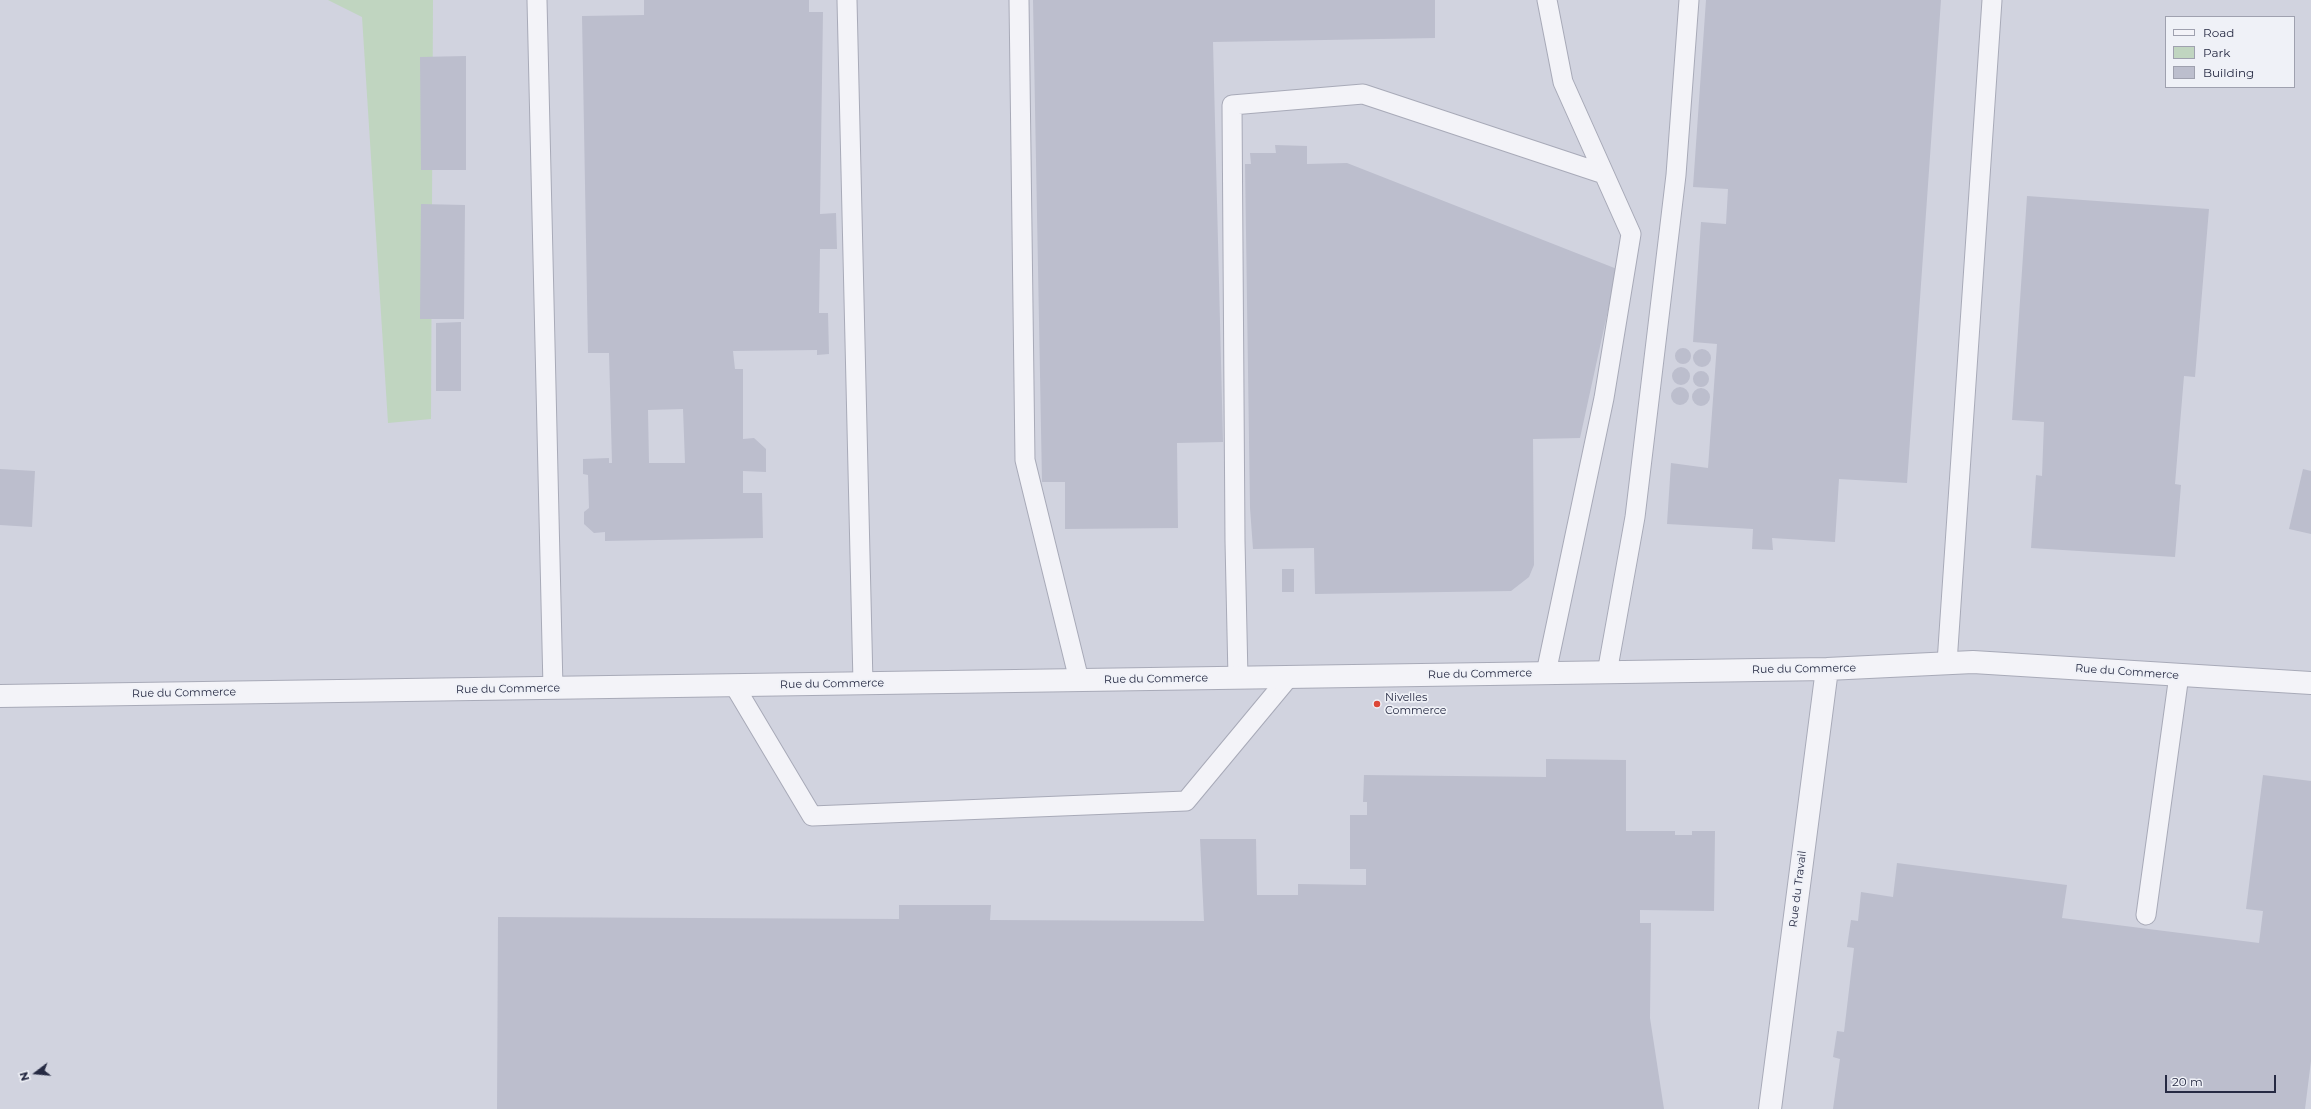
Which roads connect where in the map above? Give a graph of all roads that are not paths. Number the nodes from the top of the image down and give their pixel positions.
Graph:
1 (537, 0) edge
2 (847, 0) edge
3 (1019, 0) edge
4 (1547, 0) edge
5 (1689, 0) edge
6 (1992, 0) edge
7 (1604, 174) junction
8 (1947, 663) junction
9 (1827, 669) junction
10 (1546, 673) junction
11 (1606, 673) junction
12 (2178, 675) junction
13 (1289, 677) junction
14 (1238, 678) junction
15 (1078, 680) junction
16 (863, 683) junction
17 (2311, 683) edge
18 (734, 685) junction
19 (553, 688) junction
20 (0, 696) edge
21 (2146, 915) dead end
22 (1770, 1109) edge

1 - 19 lane
2 - 16 lane
3 - 15 lane
4 - 7 lane
5 - 11 lane
6 - 8 lane
7 - 10 lane
7 - 14 lane
8 - 9 street, Rue du Commerce
8 - 12 street, Rue du Commerce
9 - 11 street, Rue du Commerce
9 - 22 street, Rue du Travail
10 - 11 street, Rue du Commerce
10 - 13 street, Rue du Commerce
12 - 17 street, Rue du Commerce
12 - 21 lane
13 - 14 street, Rue du Commerce
13 - 18 lane
14 - 15 street, Rue du Commerce
15 - 16 street, Rue du Commerce
16 - 18 street, Rue du Commerce
18 - 19 street, Rue du Commerce
19 - 20 street, Rue du Commerce

